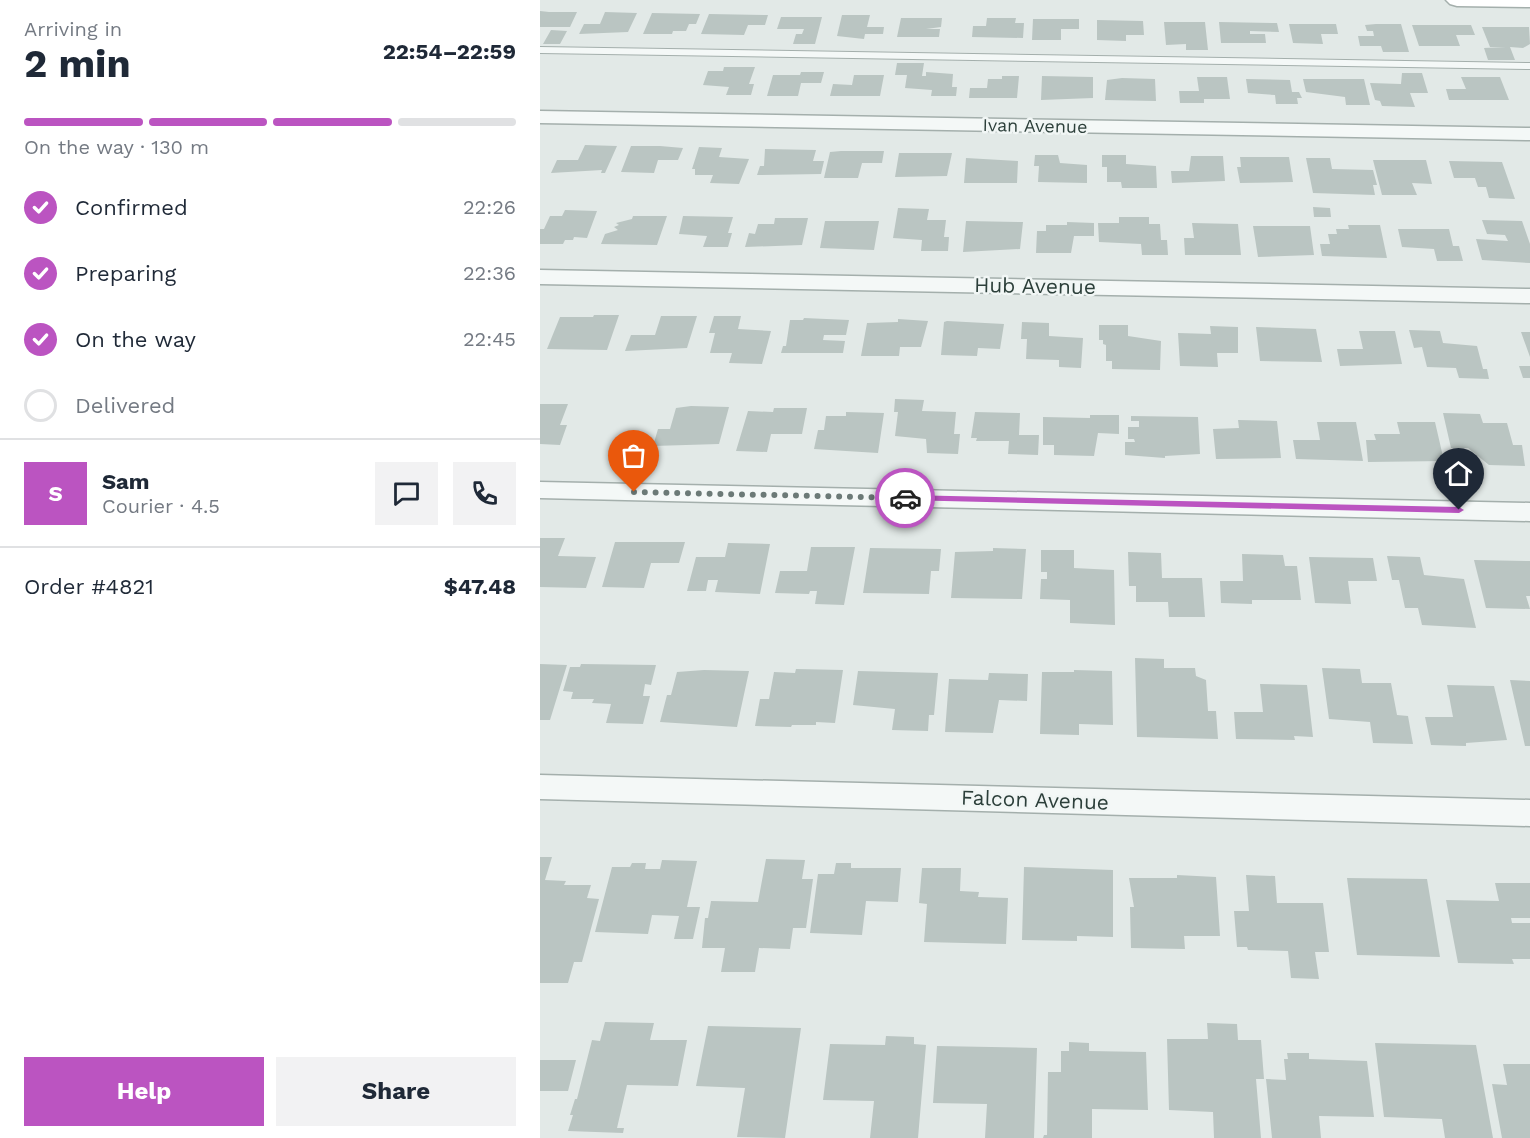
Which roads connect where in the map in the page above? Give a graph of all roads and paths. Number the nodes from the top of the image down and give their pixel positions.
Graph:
1 (1458, 0) edge
2 (1530, 1) edge
3 (540, 50) edge
4 (1530, 66) edge
5 (540, 117) edge
6 (1530, 134) edge
7 (540, 277) edge
8 (1530, 296) edge
9 (540, 490) edge
10 (1530, 512) edge
11 (540, 787) edge
12 (1530, 813) edge

1 - 2 main road
3 - 4 lane
5 - 6 street, Ivan Avenue
7 - 8 street, Hub Avenue
9 - 10 street
11 - 12 street, Falcon Avenue

